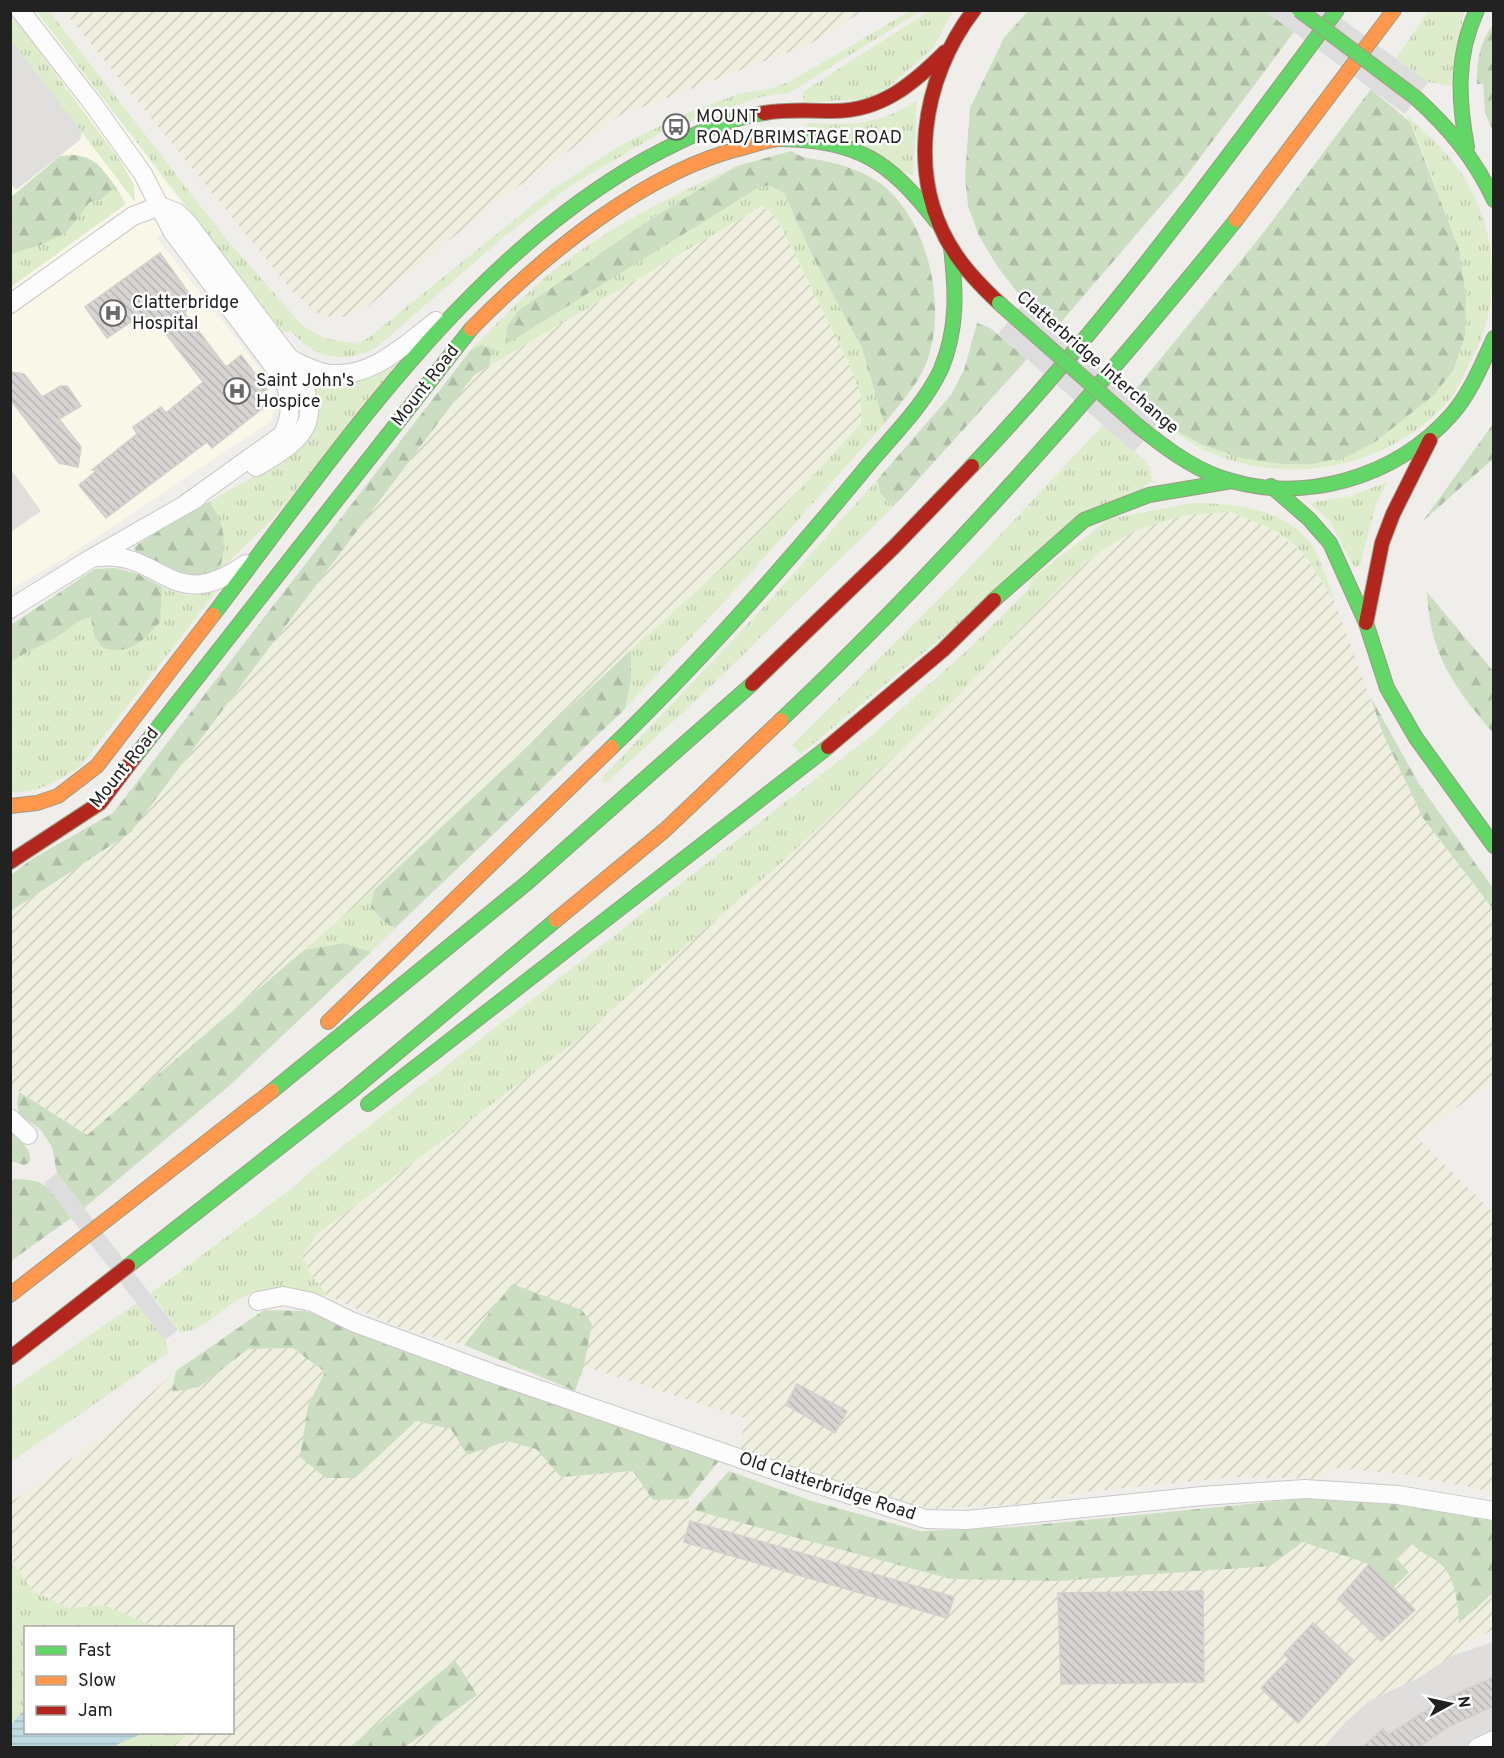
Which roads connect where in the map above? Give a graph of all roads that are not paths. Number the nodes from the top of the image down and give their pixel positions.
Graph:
1 (20, 10) edge
2 (974, 10) edge
3 (1299, 10) edge
4 (1337, 10) edge
5 (1394, 10) edge
6 (1477, 10) edge
7 (965, 16) edge
8 (947, 50) junction
9 (1467, 147) junction
10 (1489, 180) edge
11 (1494, 200) edge
12 (160, 206) junction
13 (942, 229) junction
14 (951, 248) junction
15 (469, 295) junction
16 (10, 304) edge
17 (1494, 338) edge
18 (1489, 359) edge
19 (290, 360) junction
20 (1430, 440) junction
21 (1232, 481) junction
22 (1271, 486) junction
23 (187, 503) junction
24 (261, 554) junction
25 (92, 558) junction
26 (10, 609) edge
27 (1366, 623) junction
28 (10, 806) edge
29 (1494, 846) edge
30 (10, 862) edge
31 (321, 1028) dead end
32 (296, 1053) dead end
33 (360, 1111) dead end
34 (10, 1118) edge
35 (28, 1135) dead end
36 (179, 1165) junction
37 (274, 1170) dead end
38 (137, 1261) junction
39 (10, 1295) edge
40 (258, 1301) dead end
41 (10, 1358) edge
42 (1494, 1511) edge
43 (1494, 1740) edge
44 (1477, 1748) edge

1 - 12 street
2 - 7 main road, Clatterbridge Interchange
3 - 9 main road, bridge
4 - 36 main road
5 - 38 main road
6 - 9 main road
7 - 8 main road, Clatterbridge Interchange
8 - 13 main road, Clatterbridge Interchange
8 - 15 main road, Mount Road
9 - 10 main road
10 - 11 main road
12 - 16 street
12 - 19 street
12 - 23 street
13 - 14 main road, Clatterbridge Interchange
13 - 30 main road, Mount Road
14 - 21 main road, Clatterbridge Interchange, bridge
14 - 31 main road
15 - 19 street, Mount Road
15 - 24 main road, Mount Road
17 - 18 main road, Clatterbridge Interchange
18 - 20 main road, Clatterbridge Interchange
19 - 23 street
20 - 22 main road, Clatterbridge Interchange
20 - 27 main road
21 - 22 main road, Clatterbridge Interchange
21 - 33 main road
22 - 27 main road
23 - 25 street
24 - 25 street
24 - 28 main road, Mount Road
25 - 26 street
27 - 29 main road
32 - 36 main road
34 - 35 street
36 - 39 main road
37 - 38 main road
38 - 41 main road
40 - 42 street, Old Clatterbridge Road
43 - 44 street

